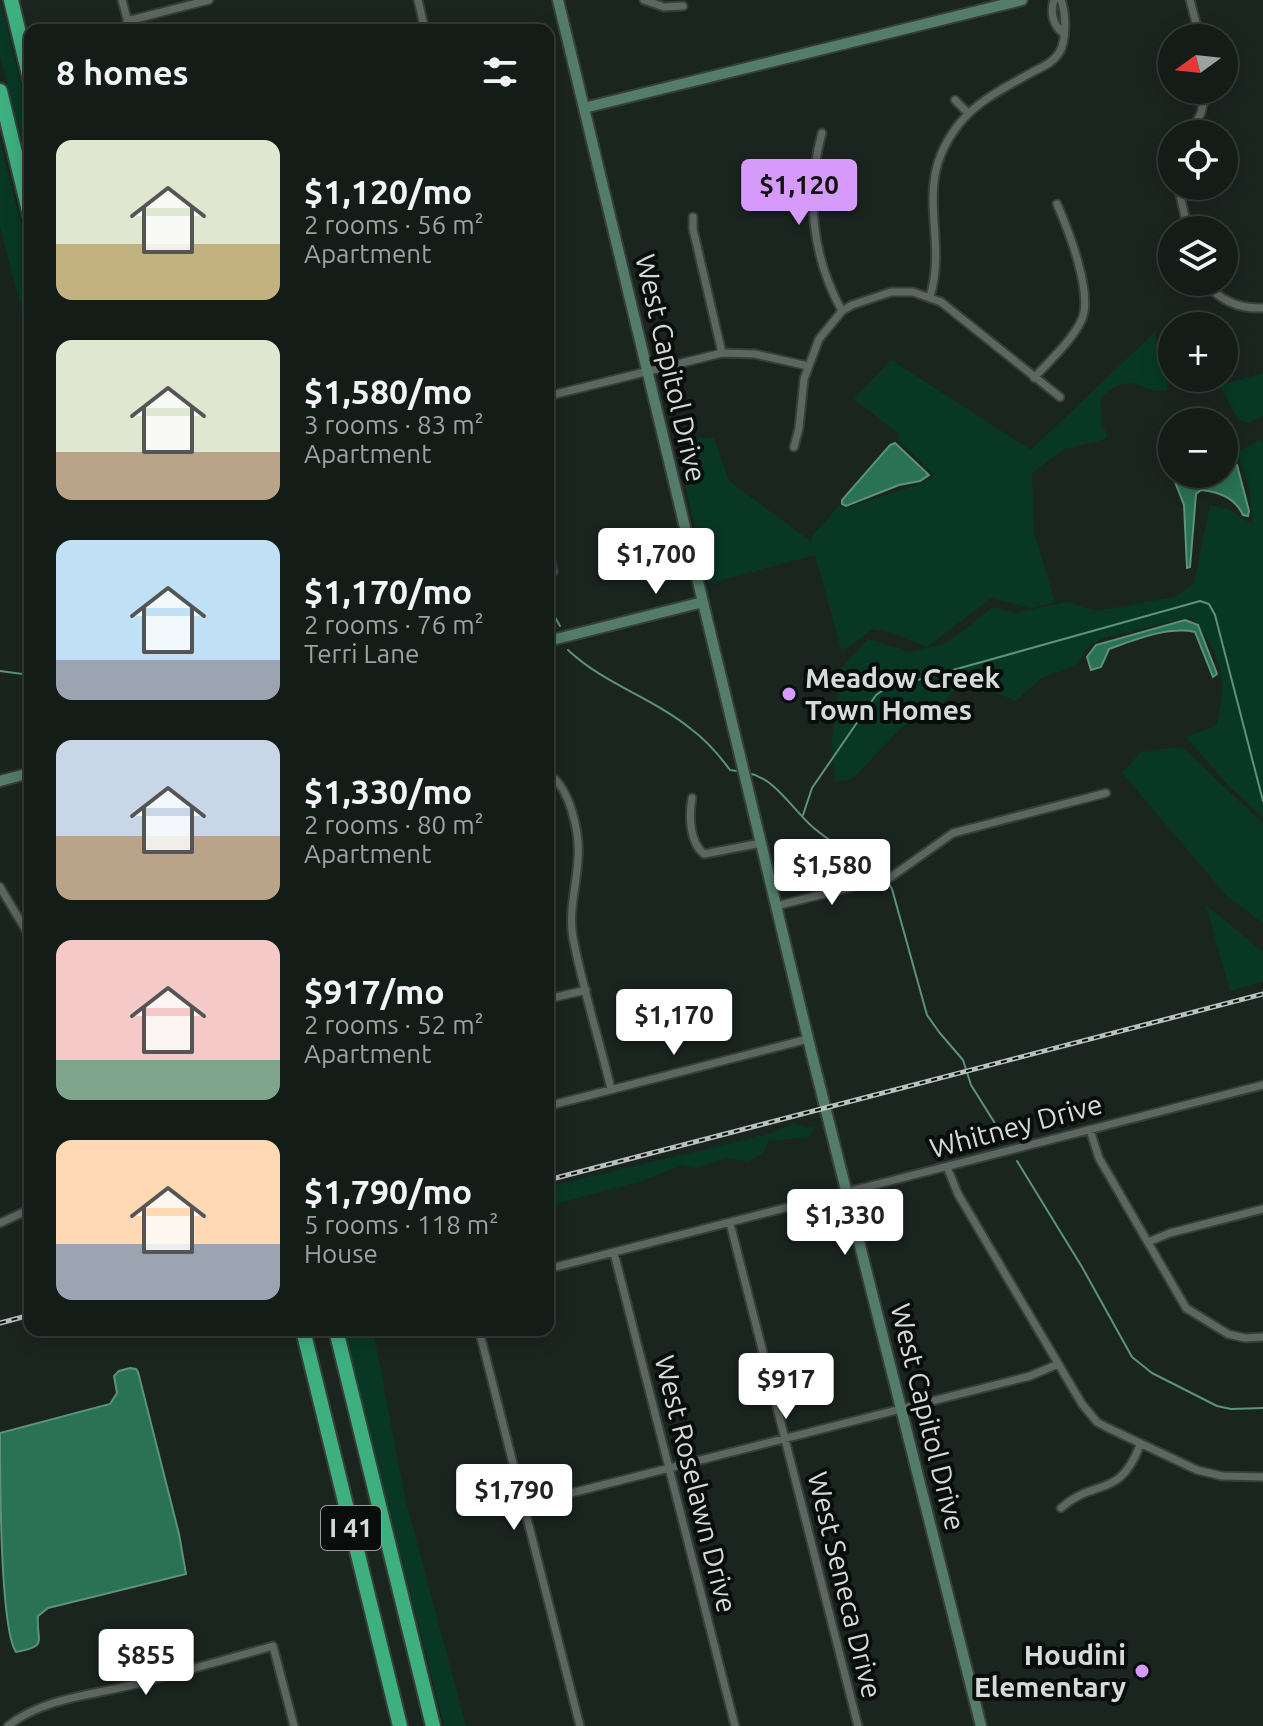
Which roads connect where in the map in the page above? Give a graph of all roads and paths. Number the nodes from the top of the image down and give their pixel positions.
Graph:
1 (11, 0) edge
2 (122, 0) edge
3 (209, 0) edge
4 (418, 0) edge
5 (558, 0) edge
6 (644, 0) edge
7 (1022, 0) edge
8 (1054, 0) edge
9 (1061, 0) edge
10 (1190, 0) edge
11 (683, 6) dead end
12 (127, 21) junction
13 (128, 24) edge
14 (424, 24) edge
15 (1196, 24) edge
16 (1062, 32) junction
17 (24, 54) edge
18 (0, 91) edge
19 (955, 100) dead end
20 (584, 108) junction
21 (968, 113) junction
22 (822, 133) dead end
23 (24, 190) edge
24 (1057, 204) dead end
25 (693, 217) dead end
26 (1219, 296) edge
27 (930, 297) junction
28 (1263, 308) edge
29 (842, 311) junction
30 (722, 353) junction
31 (808, 366) junction
32 (647, 372) junction
33 (1034, 378) junction
34 (554, 395) edge
35 (1060, 397) dead end
36 (794, 447) dead end
37 (703, 602) junction
38 (554, 639) edge
39 (24, 775) edge
40 (554, 778) edge
41 (0, 781) edge
42 (1106, 793) dead end
43 (692, 798) dead end
44 (761, 843) junction
45 (0, 887) edge
46 (776, 906) junction
47 (24, 927) edge
48 (586, 990) junction
49 (554, 998) edge
50 (808, 1039) junction
51 (1263, 1085) edge
52 (611, 1089) junction
53 (554, 1104) edge
54 (1090, 1130) junction
55 (947, 1167) junction
56 (847, 1193) junction
57 (1263, 1209) edge
58 (24, 1212) edge
59 (0, 1223) edge
60 (730, 1223) junction
61 (1148, 1242) junction
62 (614, 1253) junction
63 (554, 1268) edge
64 (304, 1336) edge
65 (337, 1336) edge
66 (481, 1336) edge
67 (1263, 1337) edge
68 (1058, 1364) junction
69 (901, 1408) junction
70 (785, 1437) junction
71 (1140, 1445) junction
72 (669, 1467) junction
73 (1263, 1478) edge
74 (1263, 1484) edge
75 (524, 1505) junction
76 (1061, 1508) dead end
77 (8, 1726) edge
78 (294, 1726) edge
79 (400, 1726) edge
80 (433, 1726) edge
81 (580, 1726) edge
82 (735, 1726) edge
83 (858, 1726) edge
84 (981, 1726) edge

1 - 17 highway
2 - 12 street
3 - 12 street
4 - 14 street
5 - 20 street, West Capitol Drive
6 - 11 street
7 - 20 street
8 - 16 street
9 - 16 street
10 - 15 street
12 - 13 street
16 - 21 street
18 - 23 highway
19 - 21 street
20 - 32 street, West Capitol Drive
21 - 27 street
22 - 29 street
24 - 33 street
25 - 30 street
26 - 28 street
27 - 29 street
27 - 33 street
29 - 31 street
30 - 31 street
30 - 32 street
31 - 36 street
32 - 34 street
32 - 37 street, West Capitol Drive
33 - 35 street
37 - 38 street
37 - 44 street, West Capitol Drive
39 - 41 street
40 - 48 street
42 - 46 street
43 - 44 street
44 - 46 street, West Capitol Drive
45 - 47 street
46 - 50 street, West Capitol Drive
48 - 49 street
48 - 52 street
50 - 52 street
50 - 56 street, West Capitol Drive
51 - 54 street, Whitney Drive
52 - 53 street
54 - 55 street, Whitney Drive
54 - 61 street
55 - 56 street, Whitney Drive
55 - 68 street
56 - 60 street, Whitney Drive
56 - 69 street, West Capitol Drive
57 - 61 street
58 - 59 street
60 - 62 street, Whitney Drive
60 - 70 street, West Seneca Drive
61 - 67 street
62 - 63 street, Whitney Drive
62 - 72 street, West Roselawn Drive
64 - 79 highway, I 41
65 - 80 highway, I 41
66 - 75 street
68 - 69 street
68 - 71 street
69 - 70 street
69 - 84 street, West Capitol Drive
70 - 72 street
70 - 83 street, West Seneca Drive
71 - 73 street
71 - 76 street
72 - 75 street
72 - 82 street, West Roselawn Drive
73 - 74 street
75 - 81 street
77 - 78 street

